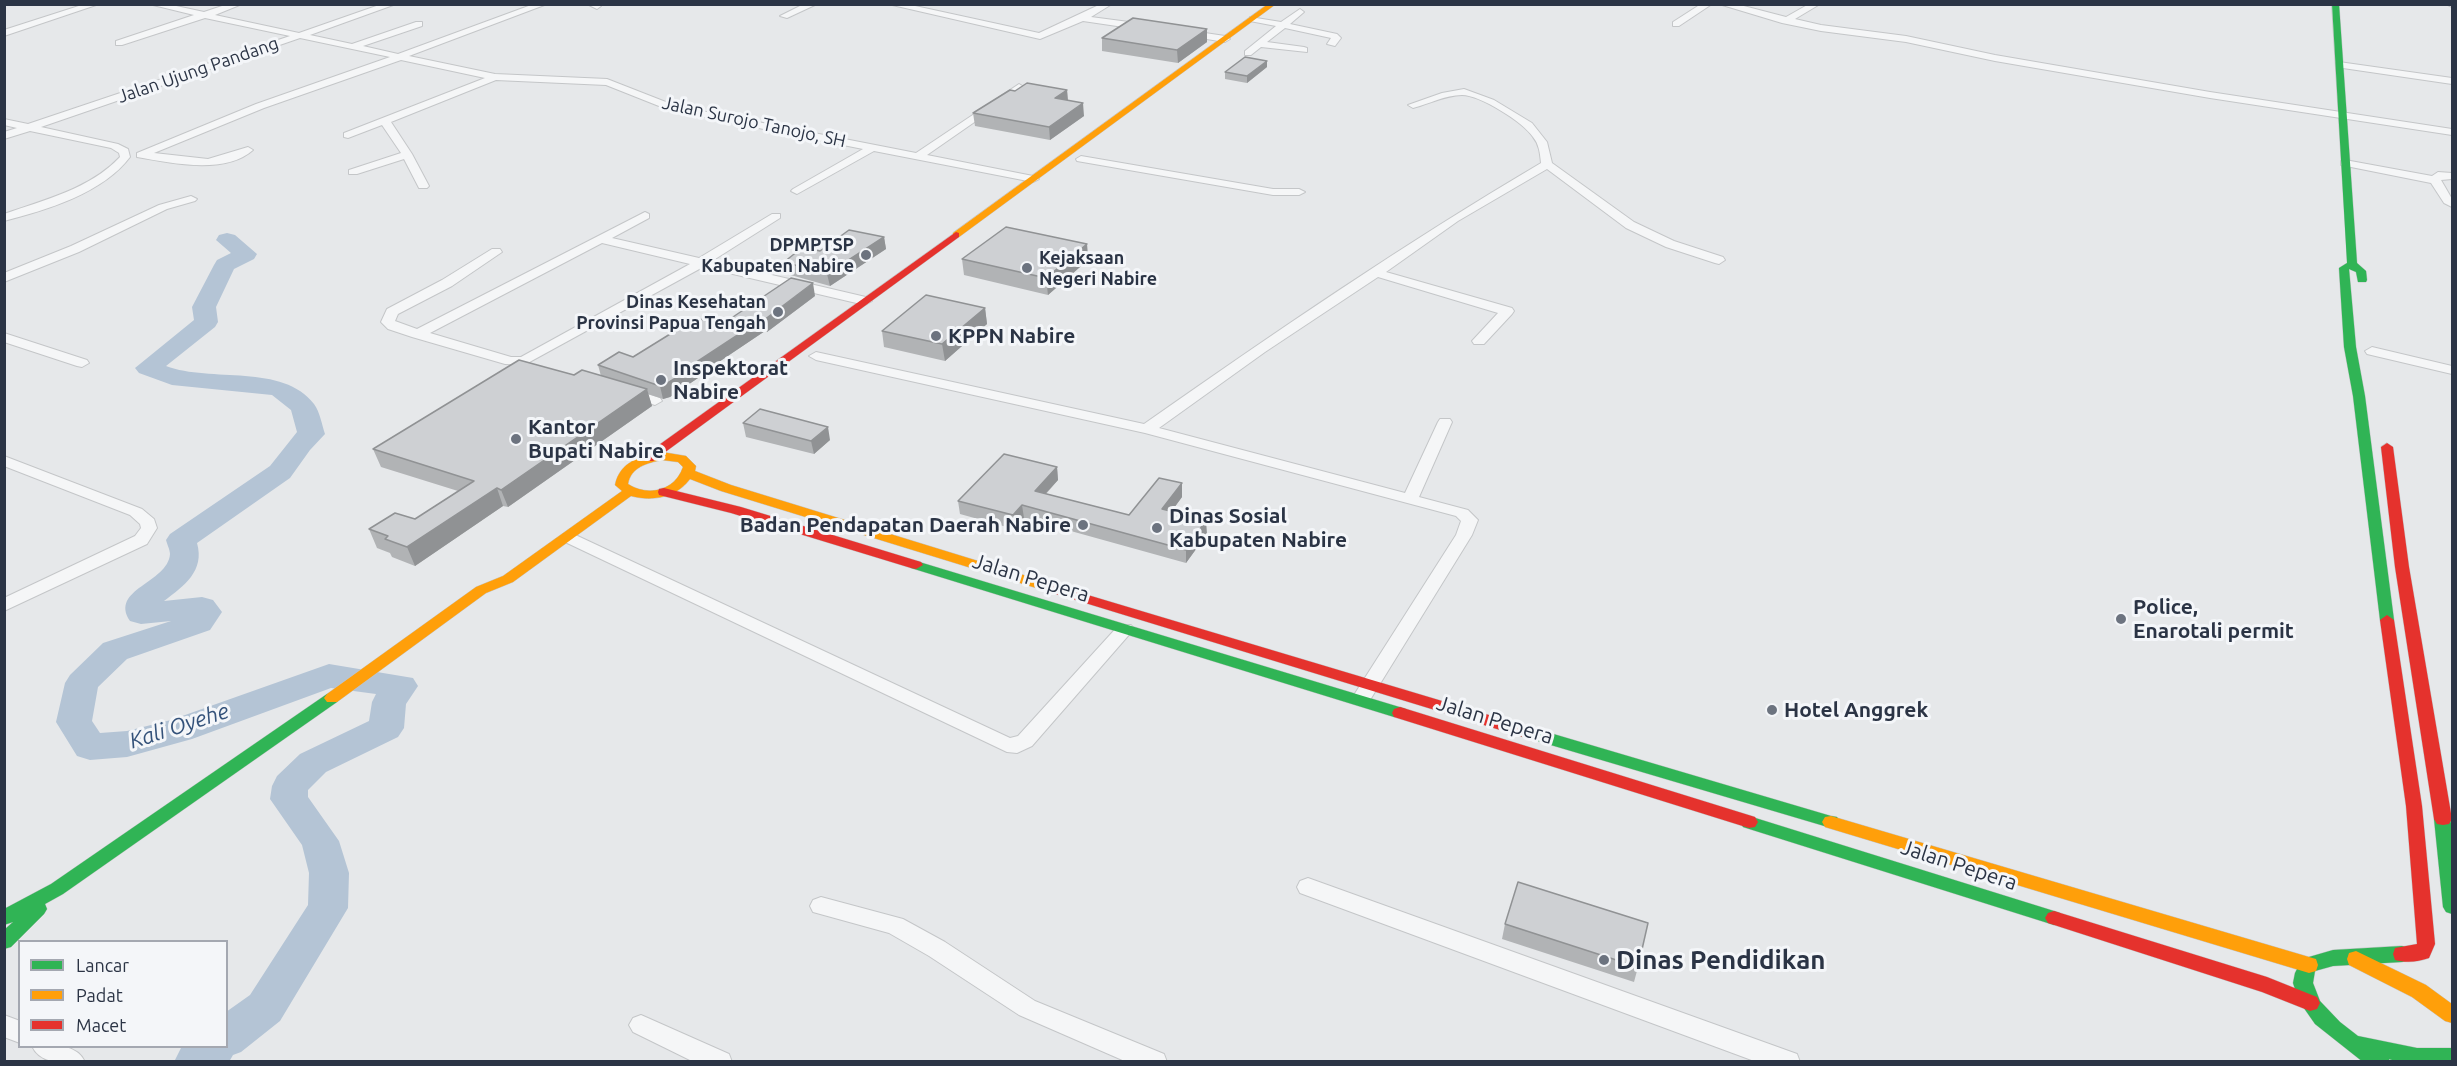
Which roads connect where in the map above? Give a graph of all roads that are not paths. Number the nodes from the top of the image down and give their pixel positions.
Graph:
1 (94, 4) edge
2 (153, 4) edge
3 (238, 4) edge
4 (392, 4) edge
5 (543, 4) edge
6 (813, 4) edge
7 (892, 4) edge
8 (1108, 4) edge
9 (1273, 4) edge
10 (1287, 4) edge
11 (1708, 4) edge
12 (1723, 4) edge
13 (1816, 4) edge
14 (2335, 4) edge
15 (1300, 12) dead end
16 (204, 15) junction
17 (784, 16) dead end
18 (1082, 18) junction
19 (1260, 20) junction
20 (1785, 21) junction
21 (419, 24) dead end
22 (1676, 24) dead end
23 (1284, 25) junction
24 (1160, 29) edge
25 (1170, 31) edge
26 (4, 33) edge
27 (300, 35) junction
28 (1226, 39) junction
29 (118, 43) dead end
30 (1260, 44) junction
31 (1332, 44) dead end
32 (354, 46) junction
33 (1304, 50) dead end
34 (1248, 53) dead end
35 (400, 56) junction
36 (2339, 65) junction
37 (495, 77) junction
38 (2452, 81) edge
39 (1019, 87) edge
40 (1413, 105) dead end
41 (2343, 114) junction
42 (385, 121) junction
43 (4, 122) edge
44 (30, 128) junction
45 (2452, 132) edge
46 (348, 135) dead end
47 (1094, 135) junction
48 (4, 136) edge
49 (1109, 137) junction
50 (874, 147) junction
51 (248, 150) dead end
52 (124, 154) junction
53 (407, 154) junction
54 (141, 155) junction
55 (918, 156) junction
56 (1081, 159) junction
57 (2345, 163) junction
58 (1547, 164) junction
59 (352, 172) dead end
60 (2452, 176) edge
61 (1033, 178) junction
62 (2435, 180) junction
63 (423, 186) dead end
64 (797, 190) dead end
65 (1299, 192) dead end
66 (191, 199) dead end
67 (2452, 204) edge
68 (645, 216) dead end
69 (776, 216) dead end
70 (4, 218) edge
71 (601, 239) junction
72 (496, 252) dead end
73 (930, 254) junction
74 (948, 258) junction
75 (1719, 260) dead end
76 (702, 262) junction
77 (2352, 264) junction
78 (1376, 273) junction
79 (4, 278) edge
80 (920, 279) dead end
81 (2362, 289) dead end
82 (865, 301) junction
83 (417, 333) junction
84 (4, 337) edge
85 (1479, 341) dead end
86 (835, 342) dead end
87 (2372, 346) joint
88 (811, 360) joint
89 (524, 361) junction
90 (82, 363) dead end
91 (547, 368) edge
92 (2452, 370) edge
93 (2365, 372) junction
94 (616, 388) edge
95 (655, 401) dead end
96 (1445, 422) dead end
97 (1147, 429) junction
98 (2385, 437) dead end
99 (650, 458) junction
100 (4, 460) edge
101 (690, 474) junction
102 (630, 492) junction
103 (664, 492) junction
104 (1410, 499) junction
105 (569, 537) junction
106 (499, 566) dead end
107 (994, 570) junction
108 (982, 585) junction
109 (481, 590) junction
110 (4, 605) edge
111 (1125, 629) junction
112 (1369, 685) junction
113 (1360, 700) junction
114 (1900, 844) junction
115 (1896, 867) junction
116 (1308, 887) dead end
117 (57, 889) junction
118 (821, 906) dead end
119 (2452, 907) edge
120 (4, 918) edge
121 (4, 942) edge
122 (2355, 958) junction
123 (2309, 965) junction
124 (2310, 1003) junction
125 (2452, 1016) edge
126 (4, 1025) edge
127 (641, 1025) dead end
128 (18, 1032) edge
129 (2349, 1041) junction
130 (46, 1048) edge
131 (2452, 1057) edge
132 (73, 1062) edge
133 (720, 1062) edge
134 (1155, 1062) edge
135 (1788, 1062) edge
136 (2380, 1062) edge

1 - 26 street
2 - 16 street, Jalan Surojo Tanojo, SH
3 - 16 street
4 - 27 street, Jalan Ujung Pandang
5 - 35 street
6 - 17 street
7 - 18 street
8 - 18 street
9 - 19 main road
10 - 19 main road
11 - 22 street
12 - 20 street
13 - 20 street
14 - 36 main road
15 - 23 street
16 - 27 street, Jalan Surojo Tanojo, SH
16 - 29 street
18 - 24 street
19 - 23 street
19 - 28 main road
19 - 49 main road
20 - 41 street
21 - 32 street
23 - 30 street
23 - 31 street
25 - 28 street
27 - 32 street, Jalan Surojo Tanojo, SH
27 - 44 street, Jalan Ujung Pandang
28 - 47 main road
30 - 33 street
30 - 34 street
32 - 35 street, Jalan Surojo Tanojo, SH
35 - 37 street, Jalan Surojo Tanojo, SH
35 - 54 street
36 - 38 street
36 - 41 main road
37 - 42 street
37 - 50 street, Jalan Surojo Tanojo, SH
39 - 55 street
40 - 58 street
41 - 45 street
41 - 57 main road
42 - 46 street
42 - 53 street
43 - 44 street
44 - 48 street, Jalan Ujung Pandang
44 - 52 street
47 - 49 main road
47 - 61 main road
49 - 56 main road
50 - 55 street, Jalan Surojo Tanojo, SH
50 - 64 street
51 - 54 street
52 - 54 street
52 - 70 street
53 - 59 street
53 - 63 street
55 - 61 street, Jalan Surojo Tanojo, SH
56 - 65 street
56 - 74 main road
57 - 62 street
57 - 77 main road
58 - 75 street
58 - 78 street
60 - 62 street
61 - 73 main road
62 - 67 street
66 - 79 street
68 - 71 street
69 - 76 street
71 - 76 street
71 - 83 street
72 - 83 street
73 - 74 main road
73 - 82 main road
74 - 80 main road
76 - 82 street
76 - 89 street
77 - 81 main road
77 - 93 main road
78 - 85 street
78 - 97 street
82 - 99 main road
83 - 89 street
84 - 90 street
86 - 88 main road
87 - 92 street
87 - 93 main road
88 - 97 street
89 - 91 street
93 - 122 main road
94 - 95 street
96 - 104 street
97 - 104 street
98 - 119 main road
99 - 101 main road
99 - 102 main road
100 - 110 street
101 - 103 main road
101 - 107 main road, Jalan Pepera
102 - 103 main road
102 - 105 main road
103 - 108 main road, Jalan Pepera
104 - 112 street
105 - 109 main road
105 - 111 street
106 - 109 main road
107 - 108 main road
107 - 112 main road, Jalan Pepera
108 - 111 main road, Jalan Pepera
109 - 117 main road
111 - 113 main road, Jalan Pepera
112 - 113 street
112 - 114 main road, Jalan Pepera
113 - 115 main road, Jalan Pepera
114 - 115 main road
114 - 123 main road, Jalan Pepera
115 - 124 main road, Jalan Pepera
116 - 135 street
117 - 120 main road
117 - 121 main road
118 - 134 street
122 - 123 main road
122 - 125 main road
123 - 124 main road
124 - 129 main road
126 - 128 street
127 - 133 street
129 - 131 main road
129 - 136 main road
130 - 132 street

